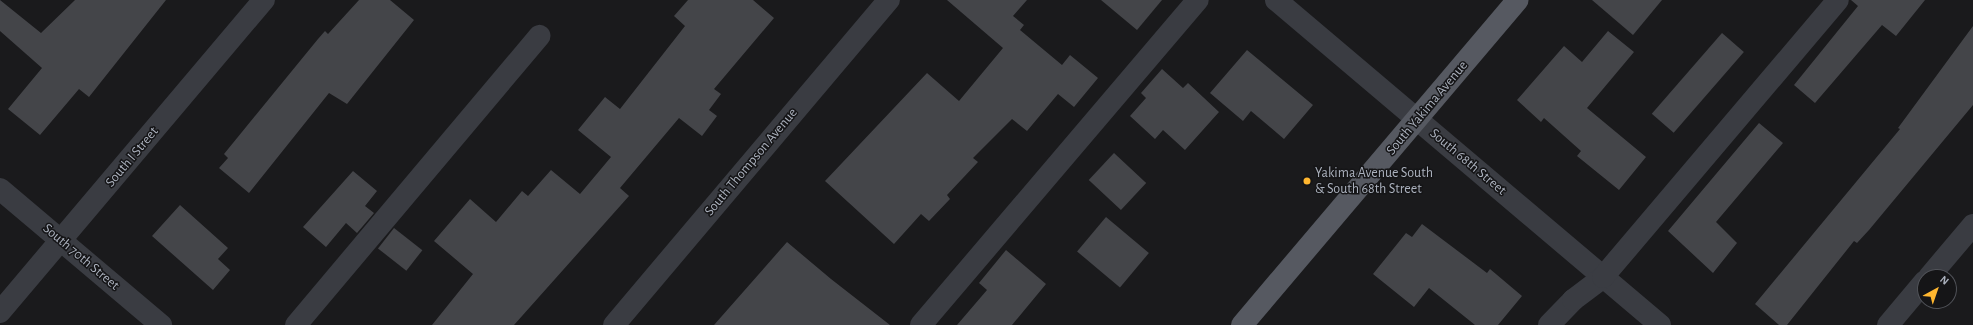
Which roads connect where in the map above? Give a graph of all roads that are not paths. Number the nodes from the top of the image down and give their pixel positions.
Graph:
1 (264, 0) edge
2 (889, 0) edge
3 (1198, 0) edge
4 (1276, 0) edge
5 (1518, 0) edge
6 (1838, 0) edge
7 (539, 36) dead end
8 (1418, 119) junction
9 (0, 189) edge
10 (1973, 225) edge
11 (62, 241) junction
12 (1936, 269) edge
13 (1603, 277) junction
14 (1917, 291) edge
15 (0, 312) edge
16 (161, 325) edge
17 (296, 325) edge
18 (614, 325) edge
19 (921, 325) edge
20 (1242, 325) edge
21 (1549, 325) edge
22 (1660, 325) edge
23 (1888, 325) edge

1 - 11 street, South I Street
2 - 18 street, South Thompson Avenue
3 - 19 street
4 - 8 street, South 68th Street
5 - 8 main road, South Yakima Avenue
6 - 13 street
7 - 17 street
8 - 13 street, South 68th Street
8 - 20 main road, South Yakima Avenue
9 - 11 street, South 70th Street
10 - 12 street
11 - 15 street, South I Street
11 - 16 street, South 70th Street
13 - 21 street
13 - 22 street, South 68th Street
14 - 23 street

